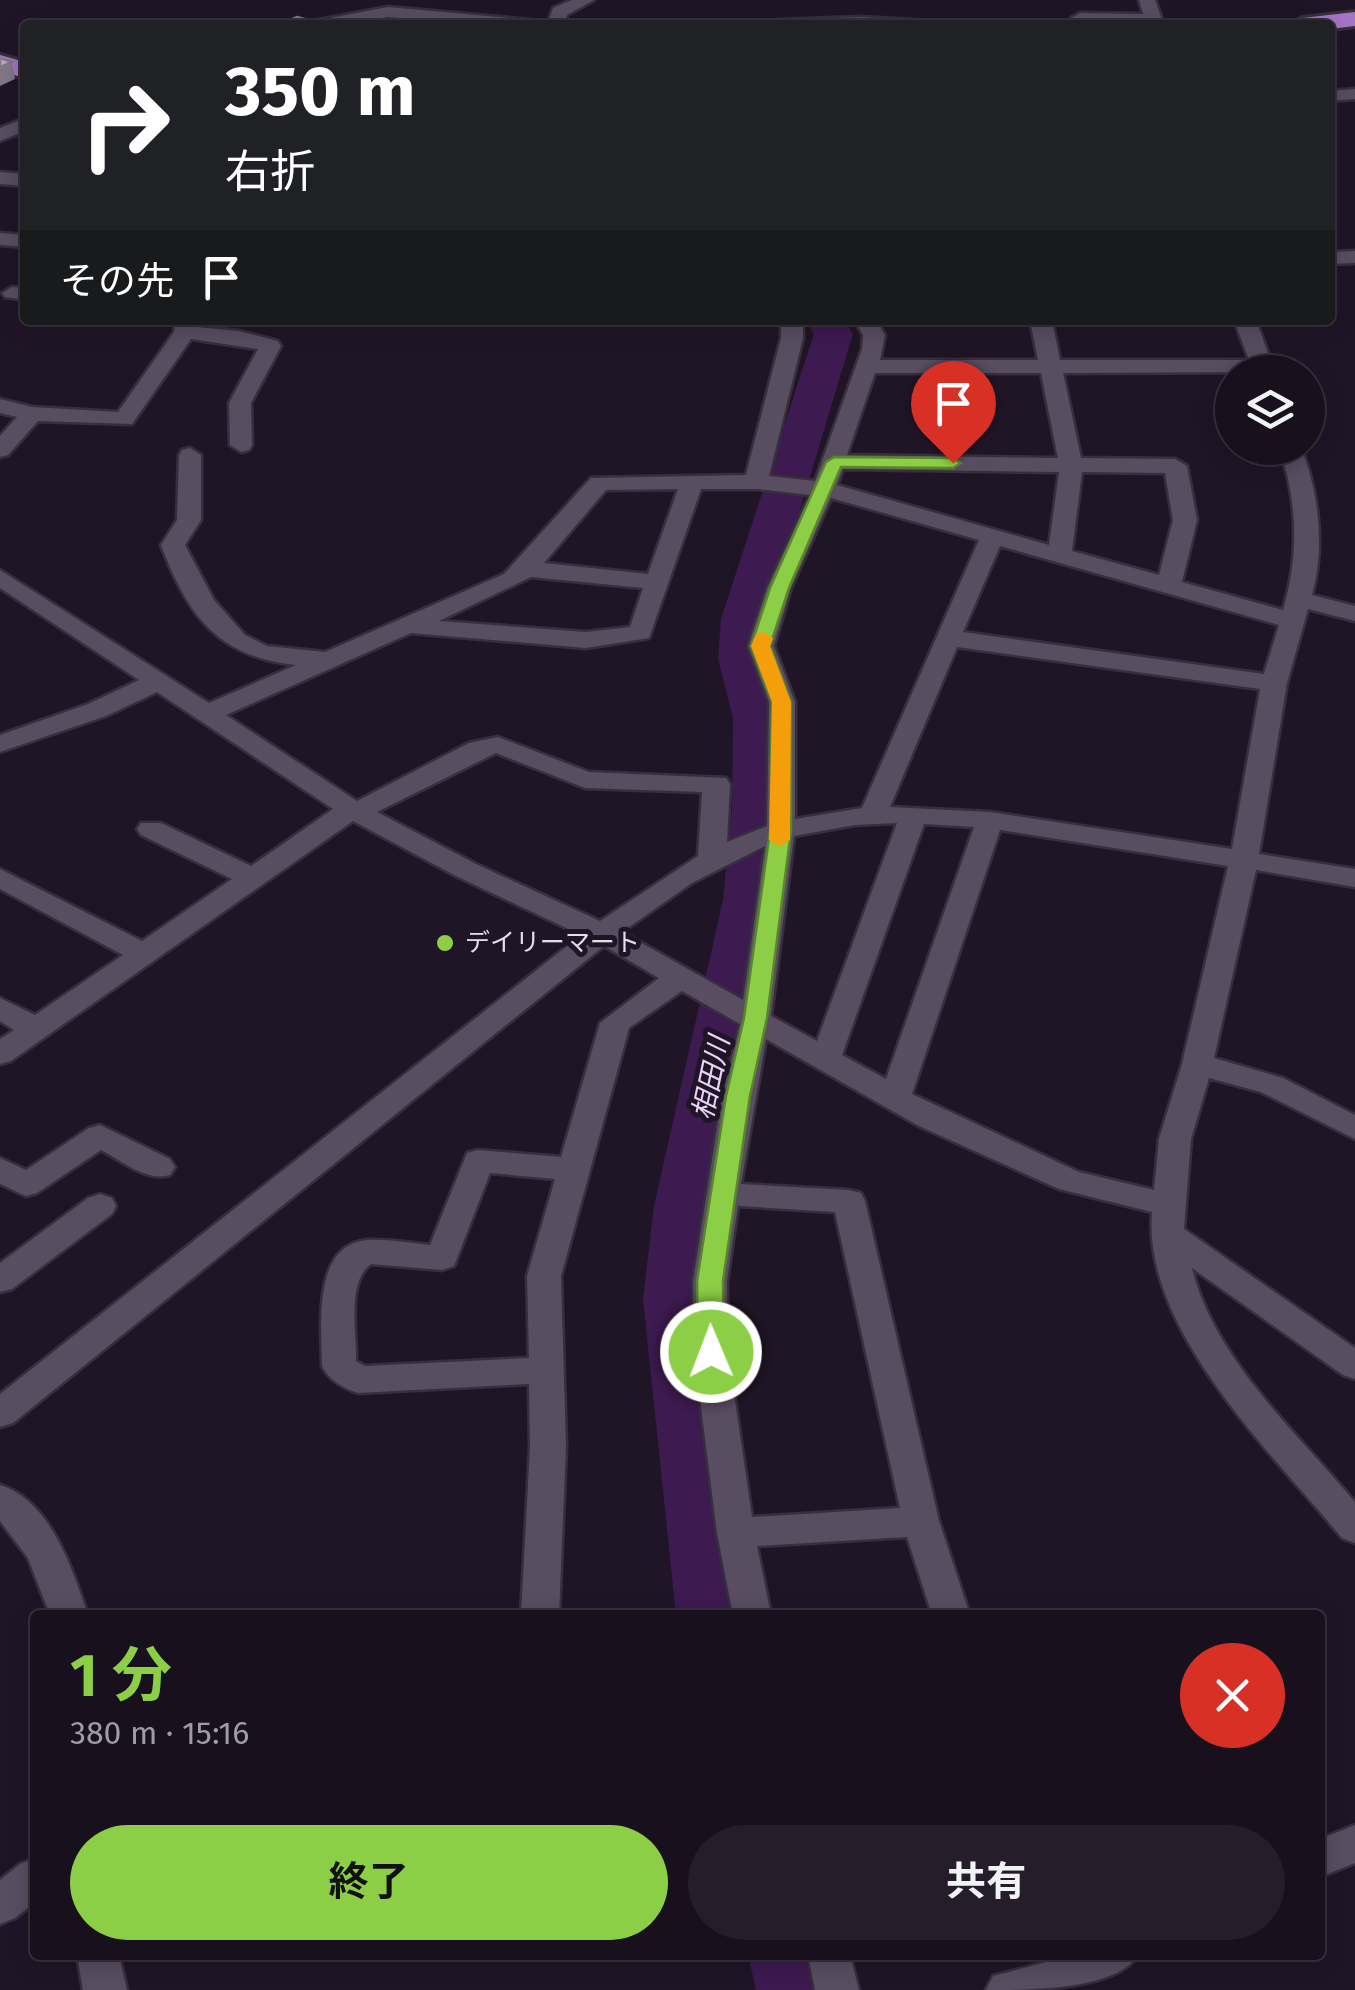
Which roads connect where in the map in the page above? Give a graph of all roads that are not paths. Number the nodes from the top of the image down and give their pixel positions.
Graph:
1 (586, 0) edge
2 (1147, 0) edge
3 (386, 6) edge
4 (337, 20) edge
5 (492, 20) edge
6 (557, 20) edge
7 (1129, 20) edge
8 (790, 325) edge
9 (868, 325) edge
10 (1041, 325) edge
11 (1247, 325) edge
12 (186, 326) edge
13 (1257, 355) edge
14 (1049, 366) junction
15 (867, 367) junction
16 (1215, 368) edge
17 (0, 406) edge
18 (32, 414) junction
19 (241, 446) dead end
20 (0, 450) edge
21 (190, 455) dead end
22 (834, 462) junction
23 (1071, 464) junction
24 (1296, 465) edge
25 (758, 482) junction
26 (692, 483) junction
27 (824, 490) junction
28 (992, 538) junction
29 (1059, 558) junction
30 (526, 569) junction
31 (0, 577) edge
32 (657, 582) junction
33 (1168, 587) junction
34 (1294, 609) junction
35 (1355, 614) edge
36 (408, 625) junction
37 (948, 638) junction
38 (328, 660) junction
39 (156, 682) junction
40 (1274, 683) junction
41 (206, 714) junction
42 (0, 744) edge
43 (354, 810) junction
44 (873, 814) junction
45 (914, 814) junction
46 (990, 820) junction
47 (151, 829) dead end
48 (775, 832) junction
49 (718, 855) junction
50 (1244, 859) junction
51 (0, 878) edge
52 (252, 878) junction
53 (1355, 878) edge
54 (602, 933) junction
55 (144, 954) junction
56 (694, 984) junction
57 (0, 1008) edge
58 (751, 1015) junction
59 (36, 1029) junction
60 (0, 1054) edge
61 (826, 1058) junction
62 (1197, 1064) junction
63 (894, 1098) junction
64 (1350, 1122) edge
65 (160, 1167) dead end
66 (0, 1169) edge
67 (574, 1170) junction
68 (723, 1194) junction
69 (100, 1206) dead end
70 (1167, 1219) junction
71 (0, 1280) edge
72 (1355, 1366) edge
73 (547, 1370) junction
74 (0, 1413) edge
75 (0, 1500) edge
76 (920, 1521) junction
77 (1355, 1528) edge
78 (736, 1533) junction
79 (68, 1610) edge
80 (540, 1610) edge
81 (751, 1610) edge
82 (948, 1610) edge
83 (1355, 1843) edge
84 (1325, 1858) edge
85 (30, 1882) edge
86 (0, 1905) edge
87 (99, 1960) edge
88 (829, 1960) edge
89 (1095, 1960) edge
90 (1063, 1967) edge
91 (104, 1990) edge
92 (837, 1990) edge
93 (1008, 1990) edge

1 - 6 street
2 - 7 street
3 - 4 street
3 - 5 street
8 - 25 street
9 - 15 street
10 - 14 street
11 - 13 street
12 - 18 street
12 - 19 street
14 - 15 street
14 - 16 street
14 - 23 street
15 - 22 street
17 - 18 street
18 - 20 street
21 - 38 street
22 - 23 street
22 - 27 street
23 - 29 street
23 - 33 street
24 - 34 street
25 - 26 street
25 - 27 street
26 - 30 street
26 - 32 street
27 - 28 street
27 - 48 street
28 - 29 street
28 - 37 street
29 - 33 street
30 - 32 street
30 - 36 street
31 - 39 street
32 - 36 street
33 - 34 street
34 - 35 street
34 - 40 street
36 - 38 street
37 - 40 street
37 - 44 street
38 - 41 street
39 - 41 street
39 - 42 street
40 - 50 street
41 - 43 street
43 - 49 street
43 - 52 street
43 - 54 street
44 - 45 street
44 - 48 street
45 - 46 street
45 - 61 street
46 - 50 street
46 - 63 street
47 - 52 street
48 - 49 street
48 - 58 street
49 - 54 street
50 - 53 street
50 - 62 street
51 - 55 street
52 - 55 street
54 - 56 street
54 - 74 street
55 - 59 street
56 - 58 street
56 - 67 street
57 - 59 street
58 - 61 street
58 - 68 street
59 - 60 street
61 - 63 street
62 - 64 street
62 - 70 street
63 - 70 street
65 - 66 street
67 - 73 street
67 - 73 street
68 - 76 street
68 - 78 street
69 - 71 street
70 - 72 street
70 - 77 street
73 - 80 street
75 - 79 street
76 - 78 street
76 - 82 street
78 - 81 street
83 - 84 street
85 - 86 street
87 - 91 street
88 - 92 street
89 - 90 street
90 - 93 street

